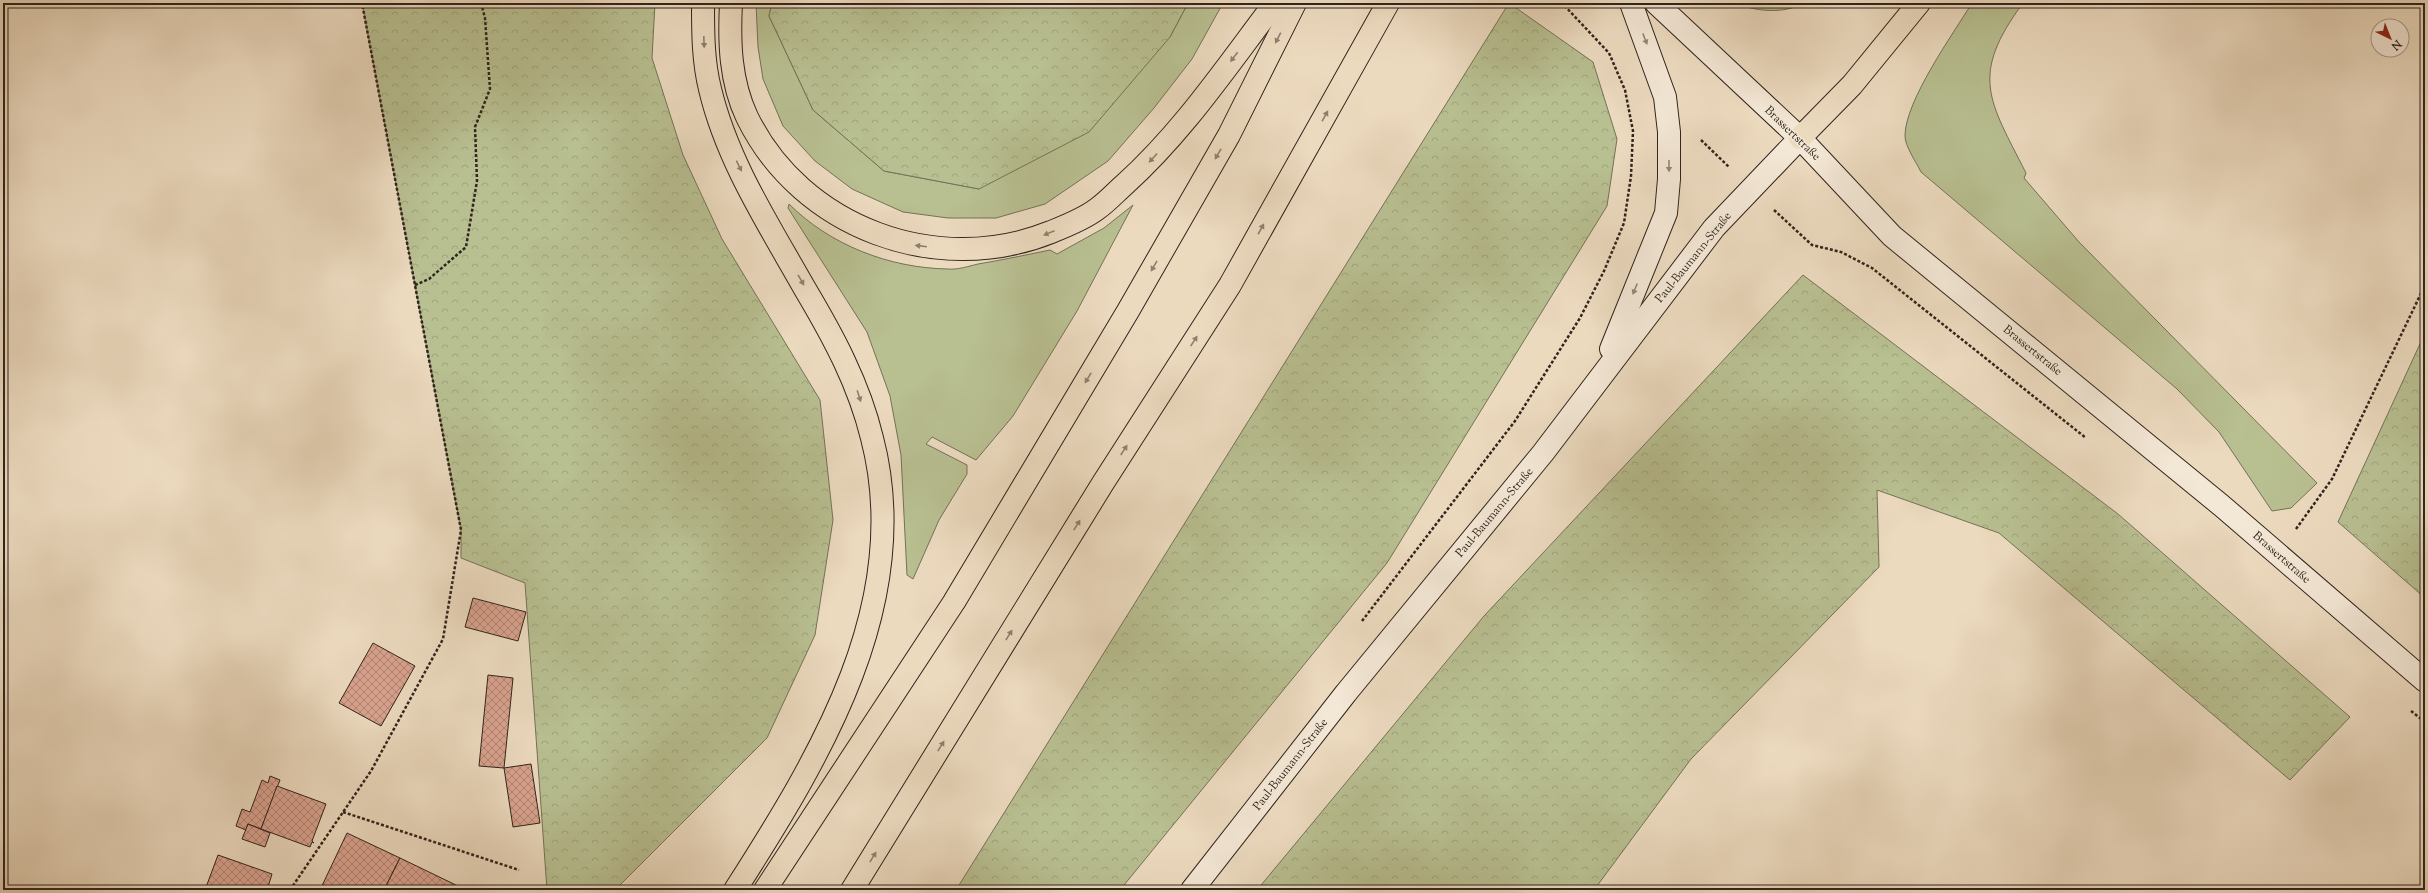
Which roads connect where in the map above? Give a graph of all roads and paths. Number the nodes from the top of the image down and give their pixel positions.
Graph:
1 (362, 3) edge
2 (481, 3) edge
3 (703, 3) edge
4 (731, 3) edge
5 (1275, 3) edge
6 (1295, 3) edge
7 (1388, 3) edge
8 (1562, 3) edge
9 (1631, 3) edge
10 (1656, 3) edge
11 (1919, 3) edge
12 (1633, 131) junction
13 (1669, 132) junction
14 (1800, 138) junction
15 (1750, 188) junction
16 (415, 285) junction
17 (2425, 285) edge
18 (1599, 378) junction
19 (2087, 439) dead end
20 (2278, 554) junction
21 (1359, 624) dead end
22 (2425, 681) edge
23 (2407, 707) dead end
24 (2425, 722) edge
25 (343, 812) junction
26 (519, 870) dead end
27 (290, 890) edge
28 (735, 890) edge
29 (765, 890) edge
30 (852, 890) edge
31 (1192, 890) edge

1 - 16 path
2 - 16 path
3 -> 28 highway
5 -> 4 highway
6 -> 29 highway
30 -> 7 highway
8 - 12 path
9 -> 13 main road
10 - 14 main road, Brassertstraße
11 - 14 highway
12 - 13 path
12 - 21 path
13 - 15 path
13 -> 18 main road
14 - 15 main road, Paul-Baumann-Straße
14 - 20 main road, Brassertstraße
15 - 18 main road, Paul-Baumann-Straße
15 - 19 path
16 - 25 path
17 - 20 path
18 - 31 main road, Paul-Baumann-Straße
20 - 22 main road, Brassertstraße
23 - 24 path
25 - 26 path
25 - 27 path

